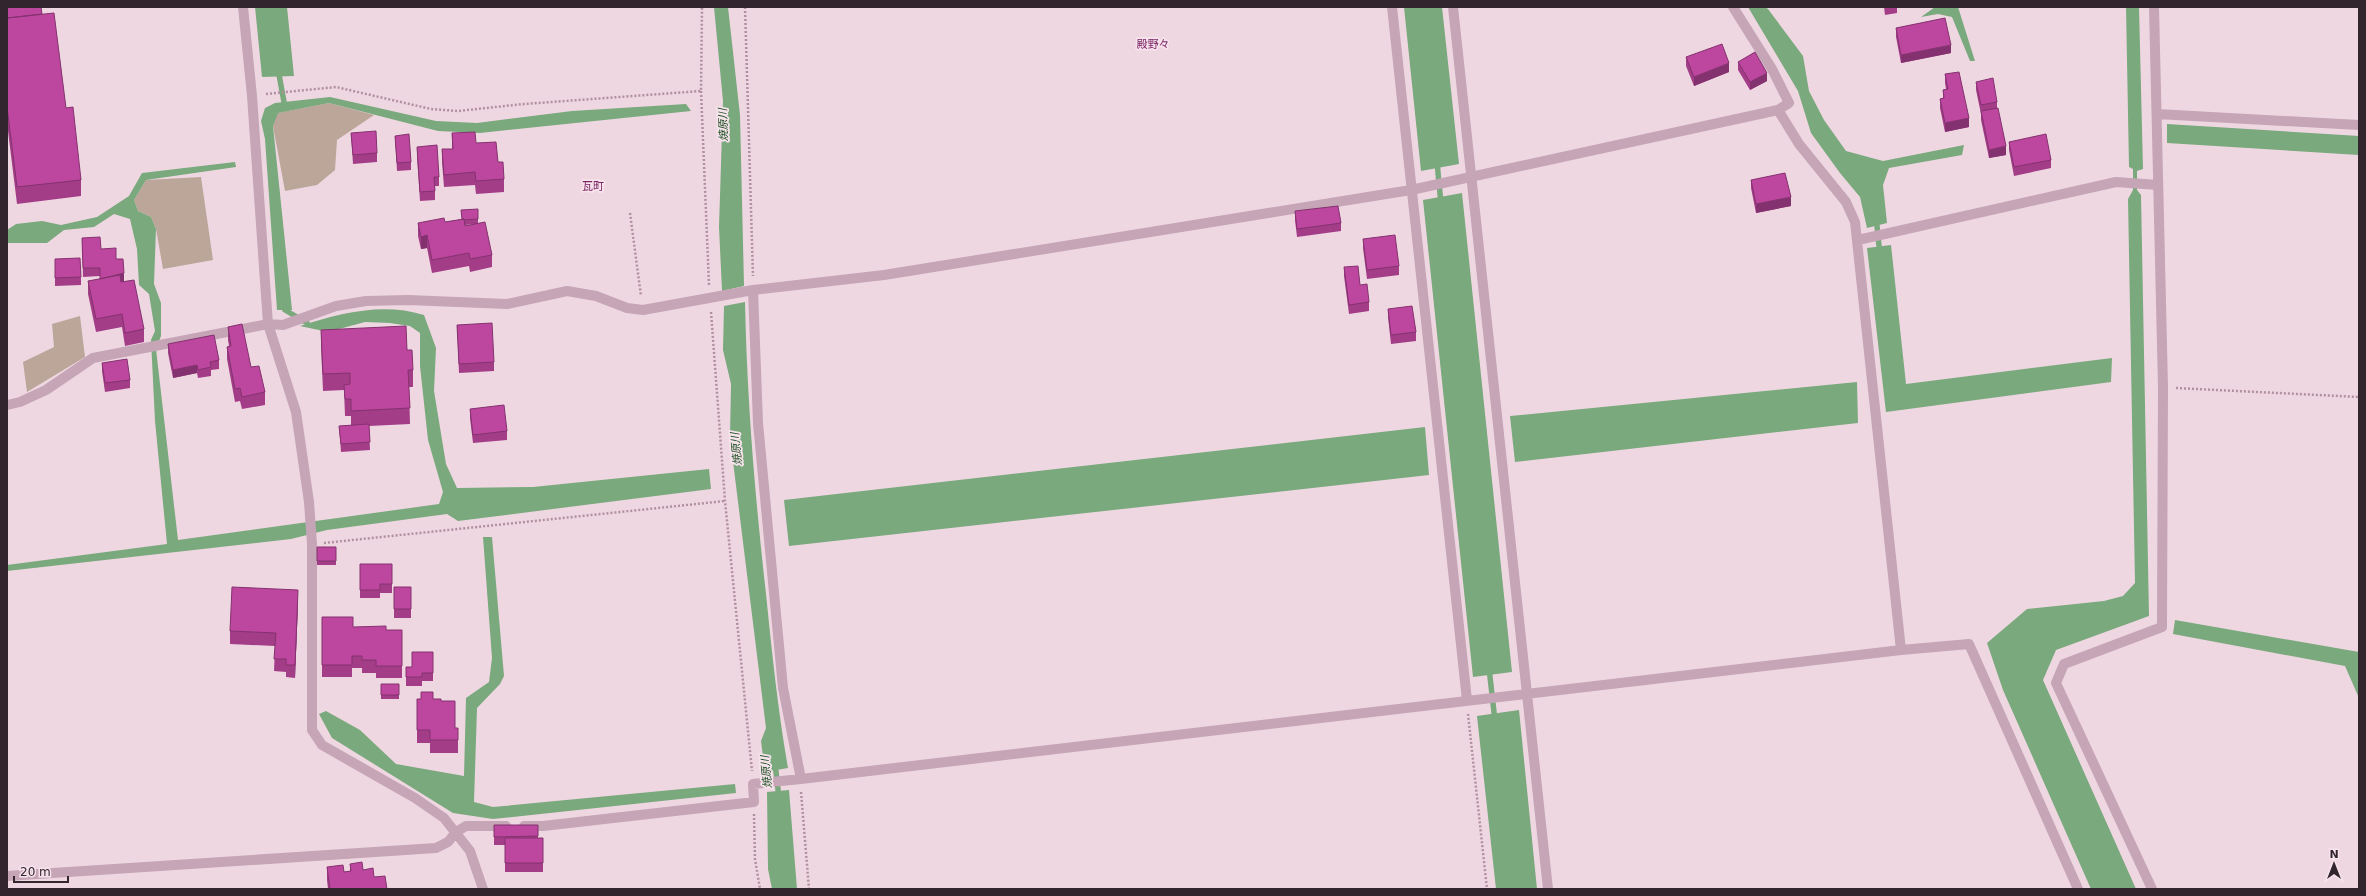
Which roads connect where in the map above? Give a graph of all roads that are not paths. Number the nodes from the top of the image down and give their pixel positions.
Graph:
1 (242, 7) edge
2 (1392, 7) edge
3 (1453, 7) edge
4 (1733, 7) edge
5 (2154, 7) edge
6 (1778, 110) junction
7 (2157, 114) junction
8 (2359, 125) edge
9 (1471, 178) junction
10 (2158, 184) junction
11 (1411, 190) junction
12 (1858, 240) junction
13 (753, 290) junction
14 (268, 324) junction
15 (7, 405) edge
16 (1901, 650) junction
17 (1525, 694) junction
18 (1469, 700) junction
19 (796, 779) junction
20 (456, 832) junction
21 (7, 876) edge
22 (483, 889) edge
23 (1548, 889) edge
24 (2078, 889) edge
25 (2152, 889) edge

1 - 14 street
2 - 11 street
3 - 9 street
4 - 6 street
5 - 7 street
6 - 9 street
6 - 12 street
7 - 8 street
7 - 10 street
9 - 11 street
9 - 17 street
10 - 12 street
10 - 25 street
11 - 13 street
11 - 18 street
12 - 16 street
13 - 14 street
13 - 19 street
14 - 15 street
14 - 20 street
16 - 17 street
16 - 24 street
17 - 18 street
17 - 23 street
18 - 19 street
19 - 20 street
20 - 21 street
20 - 22 street

